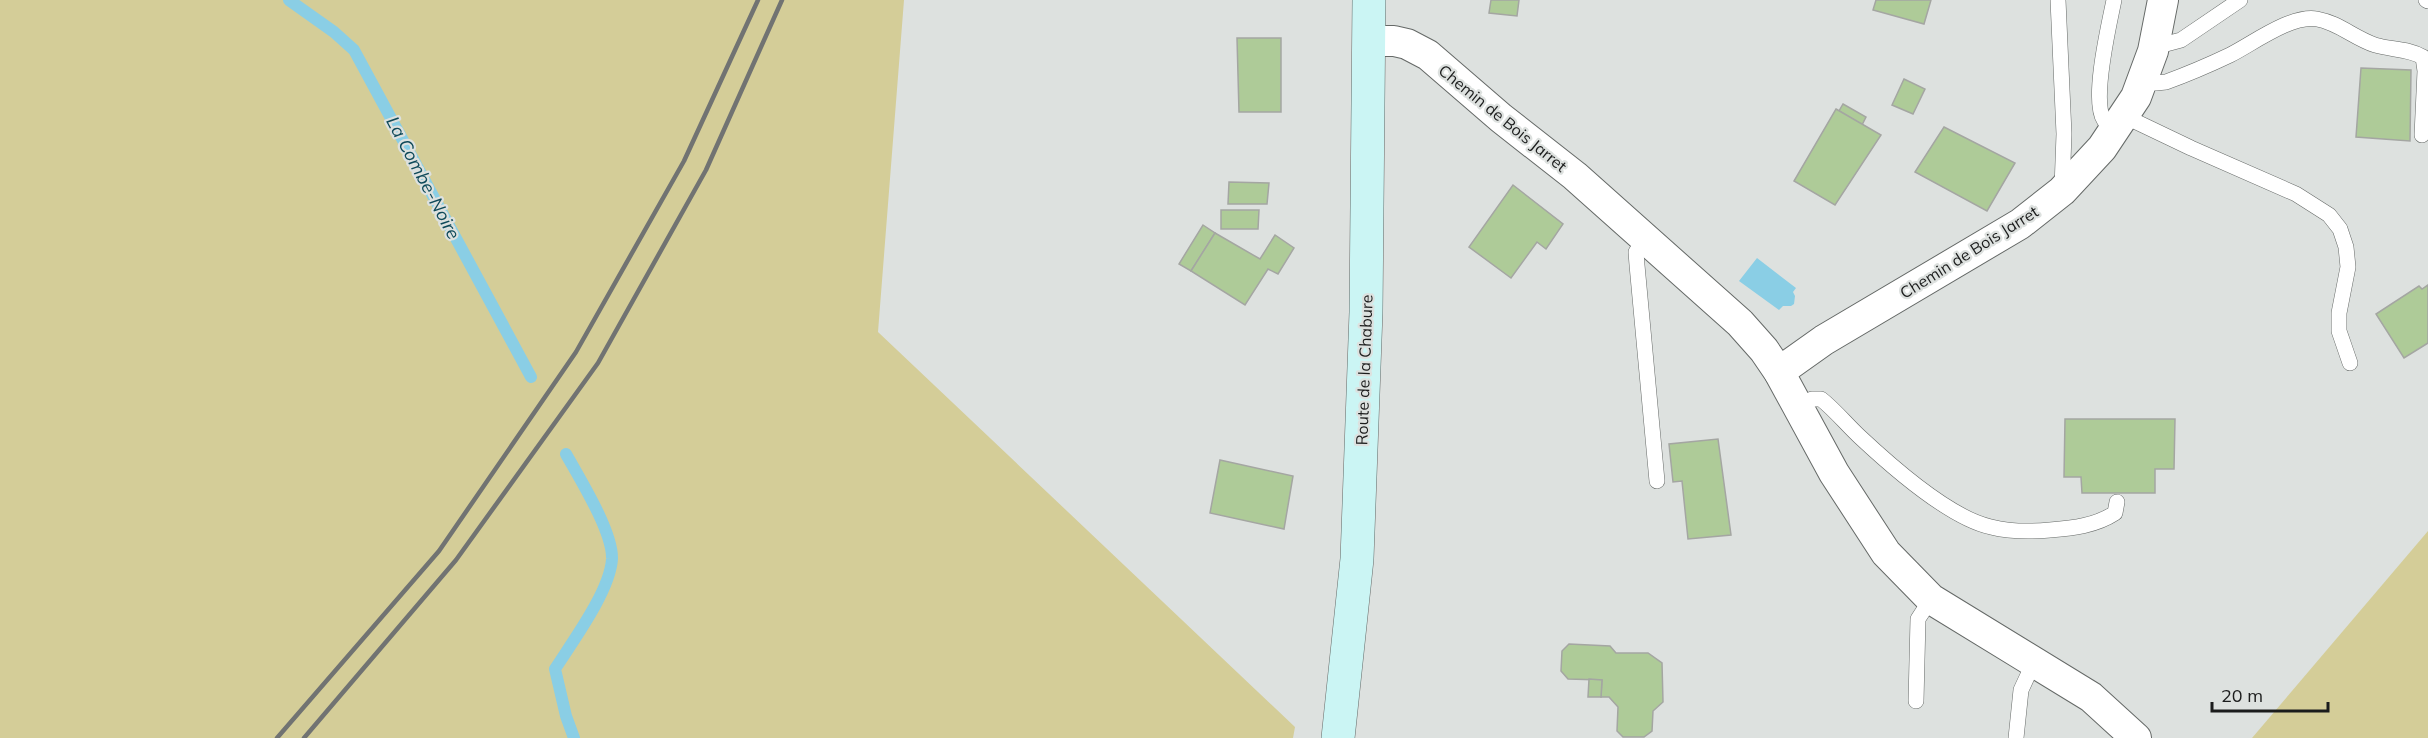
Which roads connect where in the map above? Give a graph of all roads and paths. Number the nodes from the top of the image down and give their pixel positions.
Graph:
1 (1369, 0) edge
2 (2058, 0) edge
3 (2114, 0) edge
4 (2163, 0) edge
5 (2240, 0) edge
6 (1369, 41) junction
7 (2155, 43) junction
8 (2144, 78) junction
9 (2119, 122) junction
10 (2422, 135) dead end
11 (2061, 191) junction
12 (1646, 239) junction
13 (2349, 363) dead end
14 (1779, 372) junction
15 (1797, 406) junction
16 (1657, 482) dead end
17 (2117, 502) dead end
18 (1931, 598) junction
19 (2034, 662) junction
20 (1916, 701) dead end
21 (1338, 738) edge
22 (2016, 738) edge
23 (2136, 738) edge

1 - 6 main road, Route de la Chabure
2 - 11 lane
3 - 9 lane
4 - 7 street, Chemin de Bois Jarret
5 - 7 lane
6 - 12 street, Chemin de Bois Jarret
6 - 21 main road, Route de la Chabure
7 - 8 street, Chemin de Bois Jarret
8 - 9 street, Chemin de Bois Jarret
8 - 10 lane
9 - 11 street, Chemin de Bois Jarret
9 - 13 lane
11 - 14 street, Chemin de Bois Jarret
12 - 14 street, Chemin de Bois Jarret
12 - 16 lane
14 - 15 street, Chemin de Bois Jarret
15 - 17 lane
15 - 18 street, Chemin de Bois Jarret
18 - 19 street, Chemin de Bois Jarret
18 - 20 lane
19 - 22 lane
19 - 23 street, Chemin de Bois Jarret

